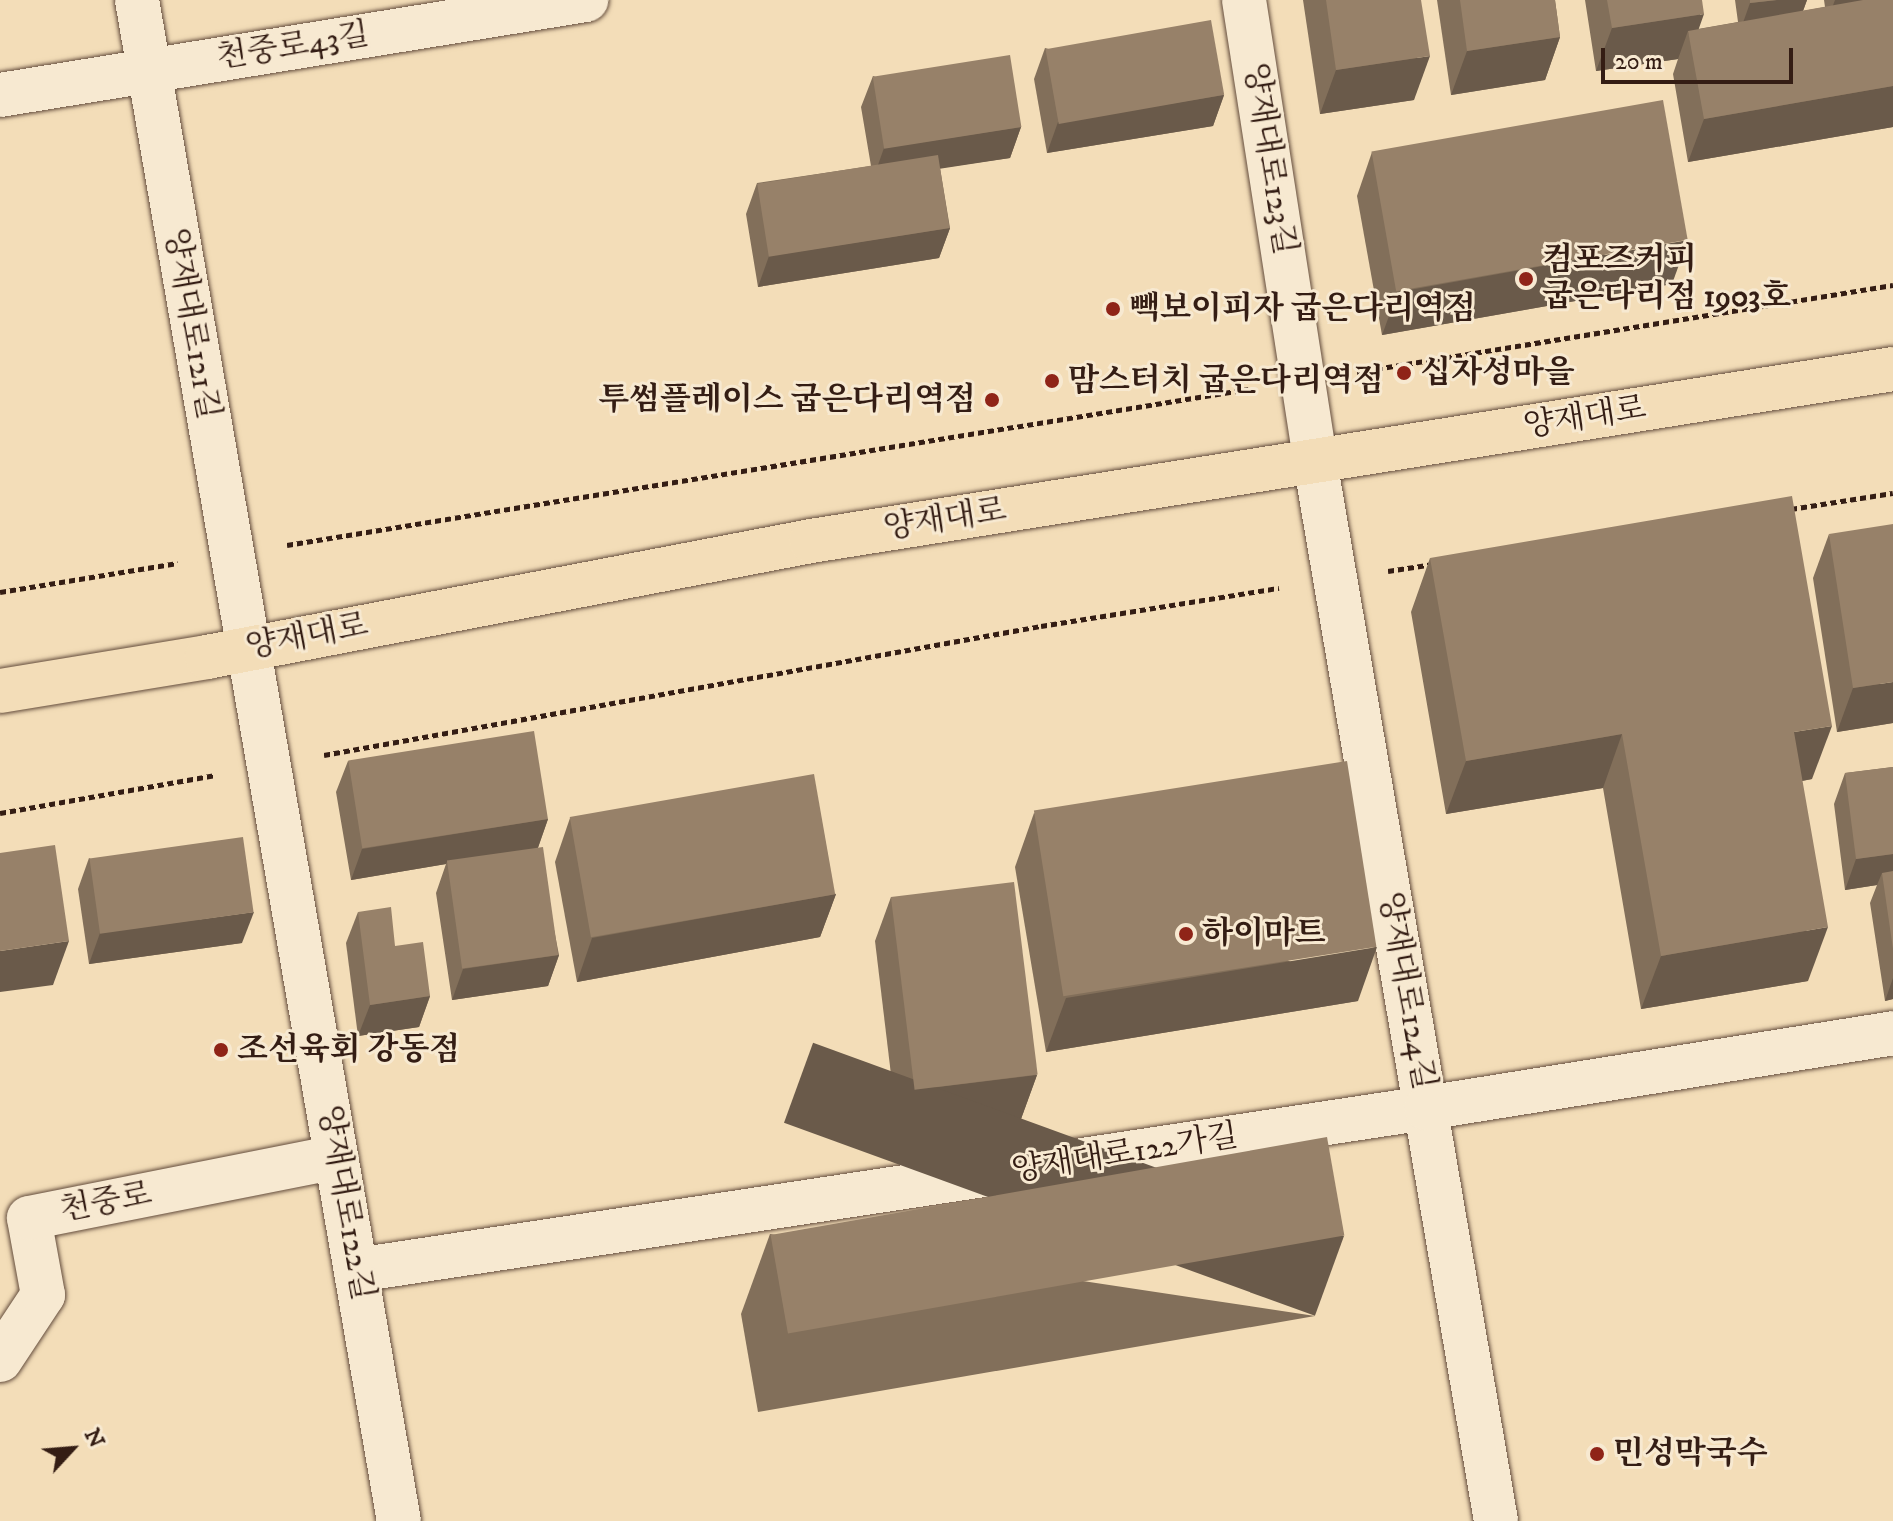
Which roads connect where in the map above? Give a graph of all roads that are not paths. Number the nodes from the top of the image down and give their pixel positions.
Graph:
1 (137, 0) edge
2 (586, 0) edge
3 (1244, 0) edge
4 (149, 71) junction
5 (0, 95) edge
6 (1893, 369) edge
7 (1315, 461) junction
8 (246, 649) junction
9 (0, 691) edge
10 (1893, 1033) edge
11 (1426, 1108) junction
12 (336, 1157) junction
13 (357, 1270) junction
14 (0, 1360) edge
15 (399, 1521) edge
16 (1496, 1521) edge

1 - 4 street, 양재대로121길
2 - 4 street, 천중로43길
3 - 7 street, 양재대로123길
4 - 5 street, 천중로43길
4 - 8 street, 양재대로121길
6 - 7 main road, 양재대로
7 - 8 main road, 양재대로
7 - 11 street, 양재대로124길
8 - 9 main road, 양재대로
8 - 12 street, 양재대로122길
10 - 11 street, 양재대로122가길
11 - 13 street, 양재대로122가길
11 - 16 street, 양재대로124길
12 - 13 street, 양재대로122길
12 - 14 street, 천중로
13 - 15 street, 양재대로122길

